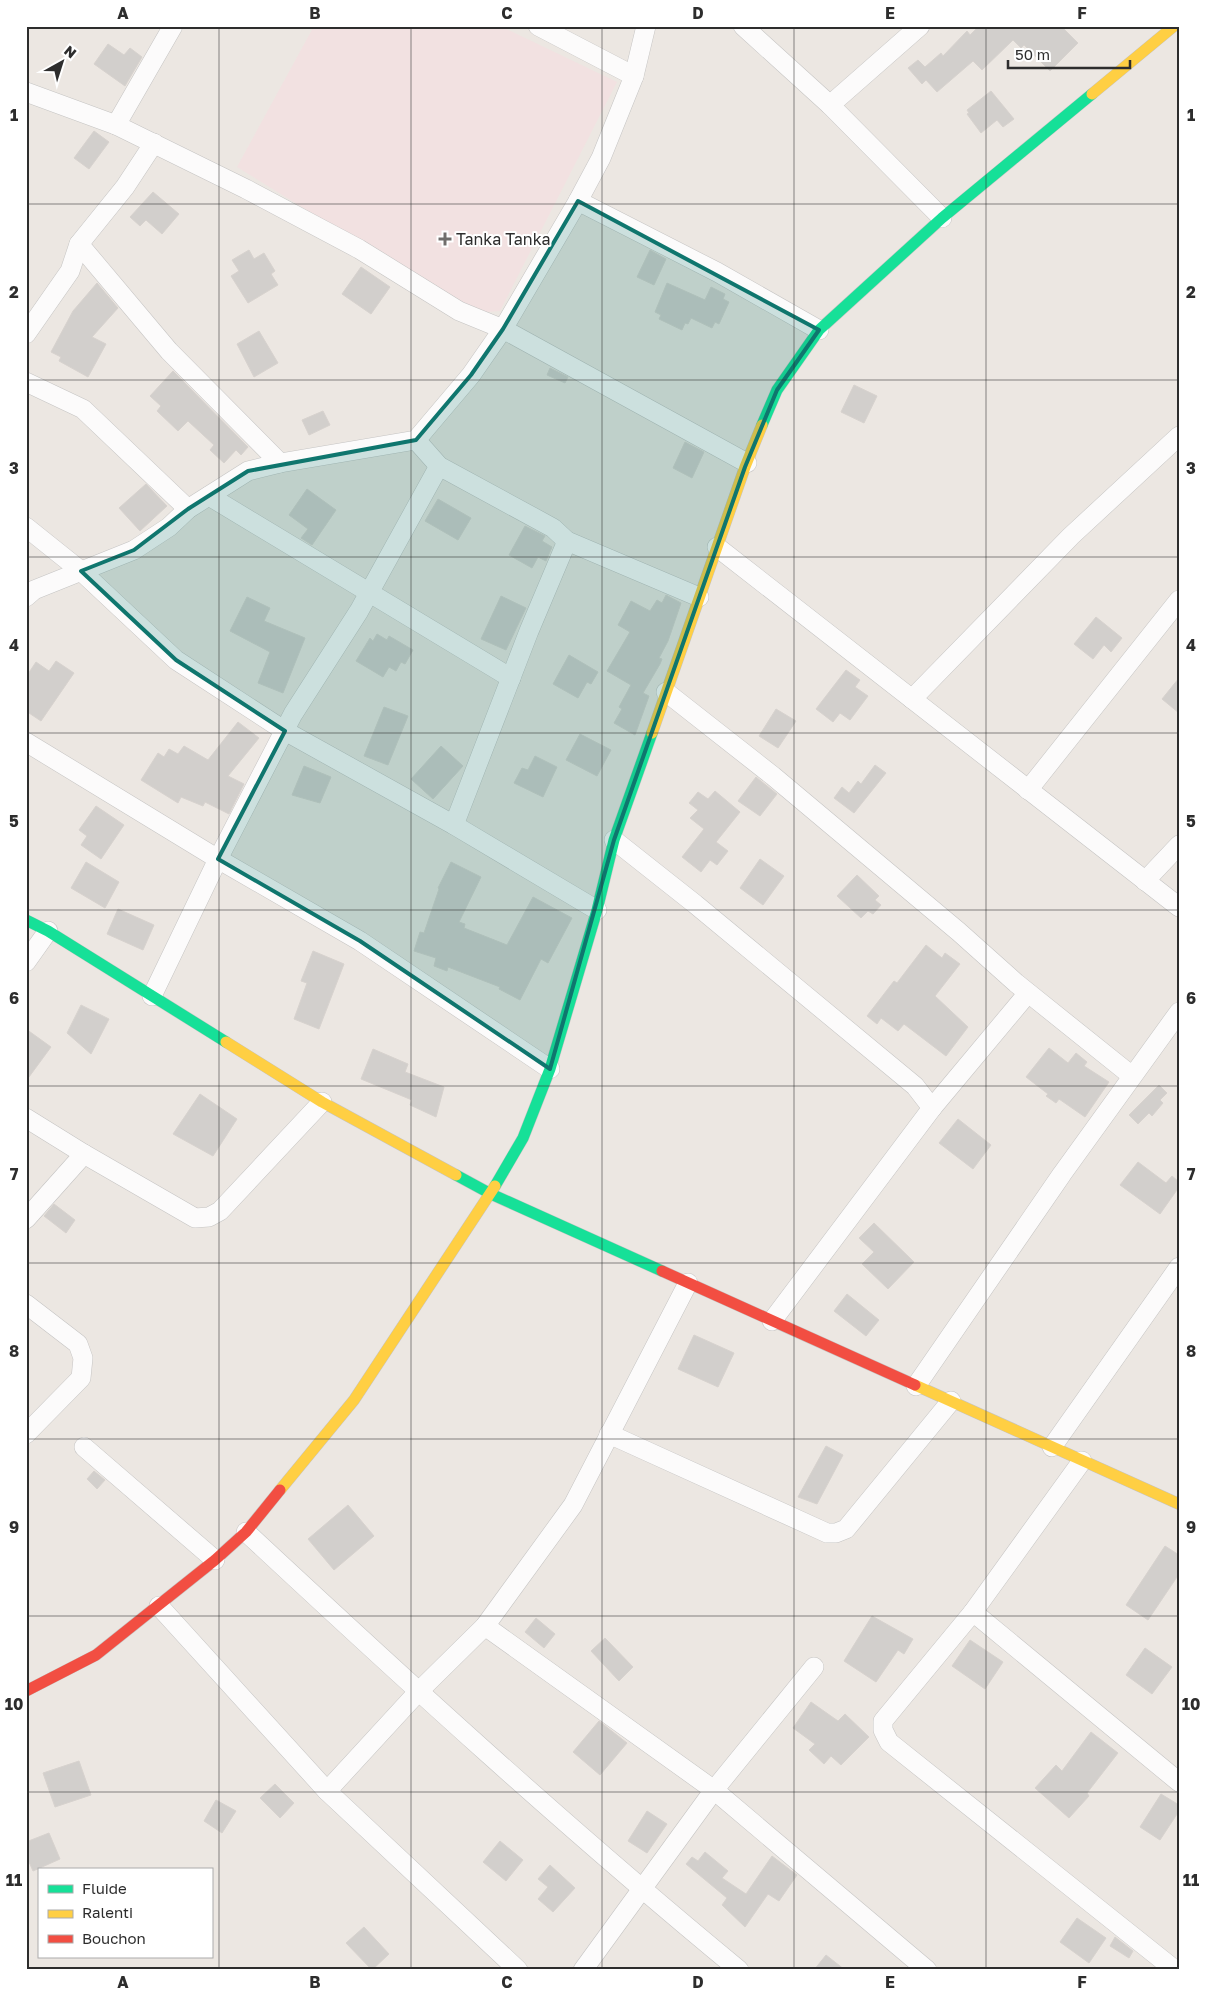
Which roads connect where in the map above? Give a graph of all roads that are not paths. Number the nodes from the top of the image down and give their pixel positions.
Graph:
1 (173, 26) edge
2 (538, 26) edge
3 (646, 26) edge
4 (743, 26) edge
5 (920, 26) edge
6 (1174, 26) edge
7 (634, 76) junction
8 (26, 92) edge
9 (830, 104) junction
10 (116, 126) junction
11 (154, 144) junction
12 (578, 201) junction
13 (942, 218) junction
14 (80, 244) junction
15 (503, 329) junction
16 (818, 330) junction
17 (26, 334) edge
18 (26, 382) edge
19 (1179, 436) edge
20 (416, 440) junction
21 (280, 463) junction
22 (747, 463) junction
23 (439, 466) junction
24 (210, 496) junction
25 (188, 509) junction
26 (26, 526) edge
27 (567, 541) junction
28 (717, 547) junction
29 (81, 571) junction
30 (370, 591) junction
31 (26, 597) edge
32 (699, 597) junction
33 (1179, 600) edge
34 (511, 678) junction
35 (666, 692) junction
36 (912, 699) junction
37 (284, 731) junction
38 (26, 742) edge
39 (1028, 790) junction
40 (454, 825) junction
41 (614, 840) junction
42 (1179, 845) edge
43 (218, 859) junction
44 (1145, 881) junction
45 (1179, 907) edge
46 (597, 910) junction
47 (26, 920) edge
48 (48, 931) junction
49 (26, 962) edge
50 (1028, 993) junction
51 (152, 996) junction
52 (1179, 1012) edge
53 (550, 1069) junction
54 (1132, 1076) junction
55 (322, 1102) junction
56 (932, 1108) junction
57 (26, 1118) edge
58 (84, 1154) junction
59 (491, 1194) junction
60 (26, 1219) edge
61 (1179, 1267) edge
62 (688, 1283) junction
63 (26, 1304) edge
64 (772, 1321) junction
65 (916, 1386) junction
66 (951, 1401) junction
67 (26, 1434) edge
68 (609, 1434) junction
69 (84, 1447) dead end
70 (1052, 1448) junction
71 (1082, 1460) junction
72 (1179, 1504) edge
73 (246, 1532) junction
74 (215, 1560) junction
75 (159, 1606) junction
76 (973, 1612) junction
77 (484, 1626) junction
78 (814, 1666) dead end
79 (26, 1691) edge
80 (418, 1692) junction
81 (1179, 1781) edge
82 (714, 1790) junction
83 (327, 1791) junction
84 (642, 1890) junction
85 (518, 1970) edge
86 (583, 1970) edge
87 (739, 1970) edge
88 (927, 1970) edge
89 (1175, 1970) edge

1 - 10 street
2 - 7 street
3 - 7 street
4 - 9 street
5 - 9 street
6 - 13 street
7 - 12 street
8 - 10 street
9 - 13 street
10 - 11 street
11 - 14 street
11 - 15 street
12 - 15 street
12 - 16 street
13 - 16 street
14 - 17 street
14 - 21 street
15 - 20 street
15 - 22 street
16 - 22 street
18 - 25 street
19 - 36 street
20 - 21 street
20 - 23 street
21 - 24 street
22 - 28 street
23 - 27 street
23 - 30 street
24 - 25 street
24 - 30 street
25 - 29 street
26 - 29 street
27 - 32 street
27 - 34 street
28 - 32 street
28 - 36 street
29 - 31 street
29 - 37 street
30 - 34 street
30 - 37 street
32 - 35 street
33 - 39 street
34 - 40 street
35 - 41 street
35 - 50 street
36 - 39 street
37 - 40 street
37 - 43 street
38 - 43 street
39 - 44 street
40 - 46 street
41 - 46 street
41 - 56 street
42 - 44 street
43 - 51 street
43 - 53 street
44 - 45 street
46 - 53 street
47 - 48 street
48 - 49 street
48 - 51 street
50 - 54 street
50 - 56 street
51 - 55 street
52 - 54 street
53 - 59 street
54 - 65 street
55 - 58 street
55 - 59 street
56 - 64 street
57 - 58 street
58 - 60 street
59 - 62 street
59 - 73 street
61 - 70 street
62 - 64 street
62 - 68 street
63 - 67 street
64 - 65 street
65 - 66 street
66 - 68 street
66 - 70 street
68 - 77 street
69 - 74 street
70 - 71 street
71 - 72 street
71 - 76 street
73 - 74 street
73 - 80 street
74 - 75 street
75 - 79 street
75 - 83 street
76 - 81 street
76 - 89 street
77 - 80 street
77 - 82 street
78 - 82 street
80 - 83 street
80 - 84 street
82 - 84 street
82 - 88 street
83 - 85 street
84 - 86 street
84 - 87 street

